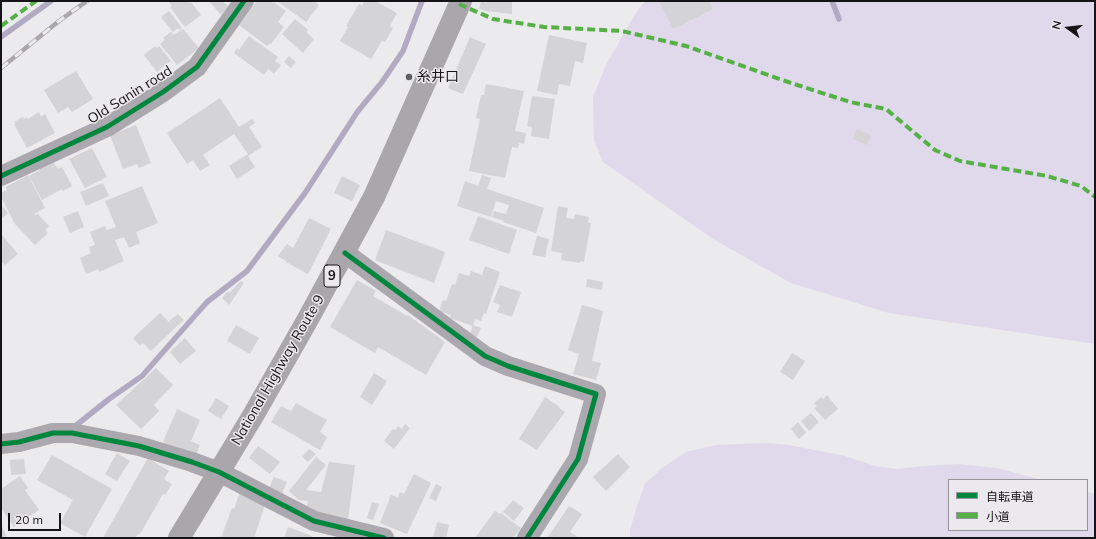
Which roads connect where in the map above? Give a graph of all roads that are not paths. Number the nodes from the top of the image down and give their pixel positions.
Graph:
1 (244, 1) edge
2 (461, 1) edge
3 (1, 176) edge
4 (344, 253) junction
5 (1, 444) edge
6 (219, 472) junction
7 (179, 538) edge
8 (384, 538) edge
9 (527, 538) edge

1 - 3 street, Old Sanin road
2 - 4 highway, National Highway Route 9 / 9
4 - 6 highway, National Highway Route 9 / 9
4 - 9 street
5 - 6 street
6 - 7 highway, National Highway Route 9 / 9
6 - 8 street

